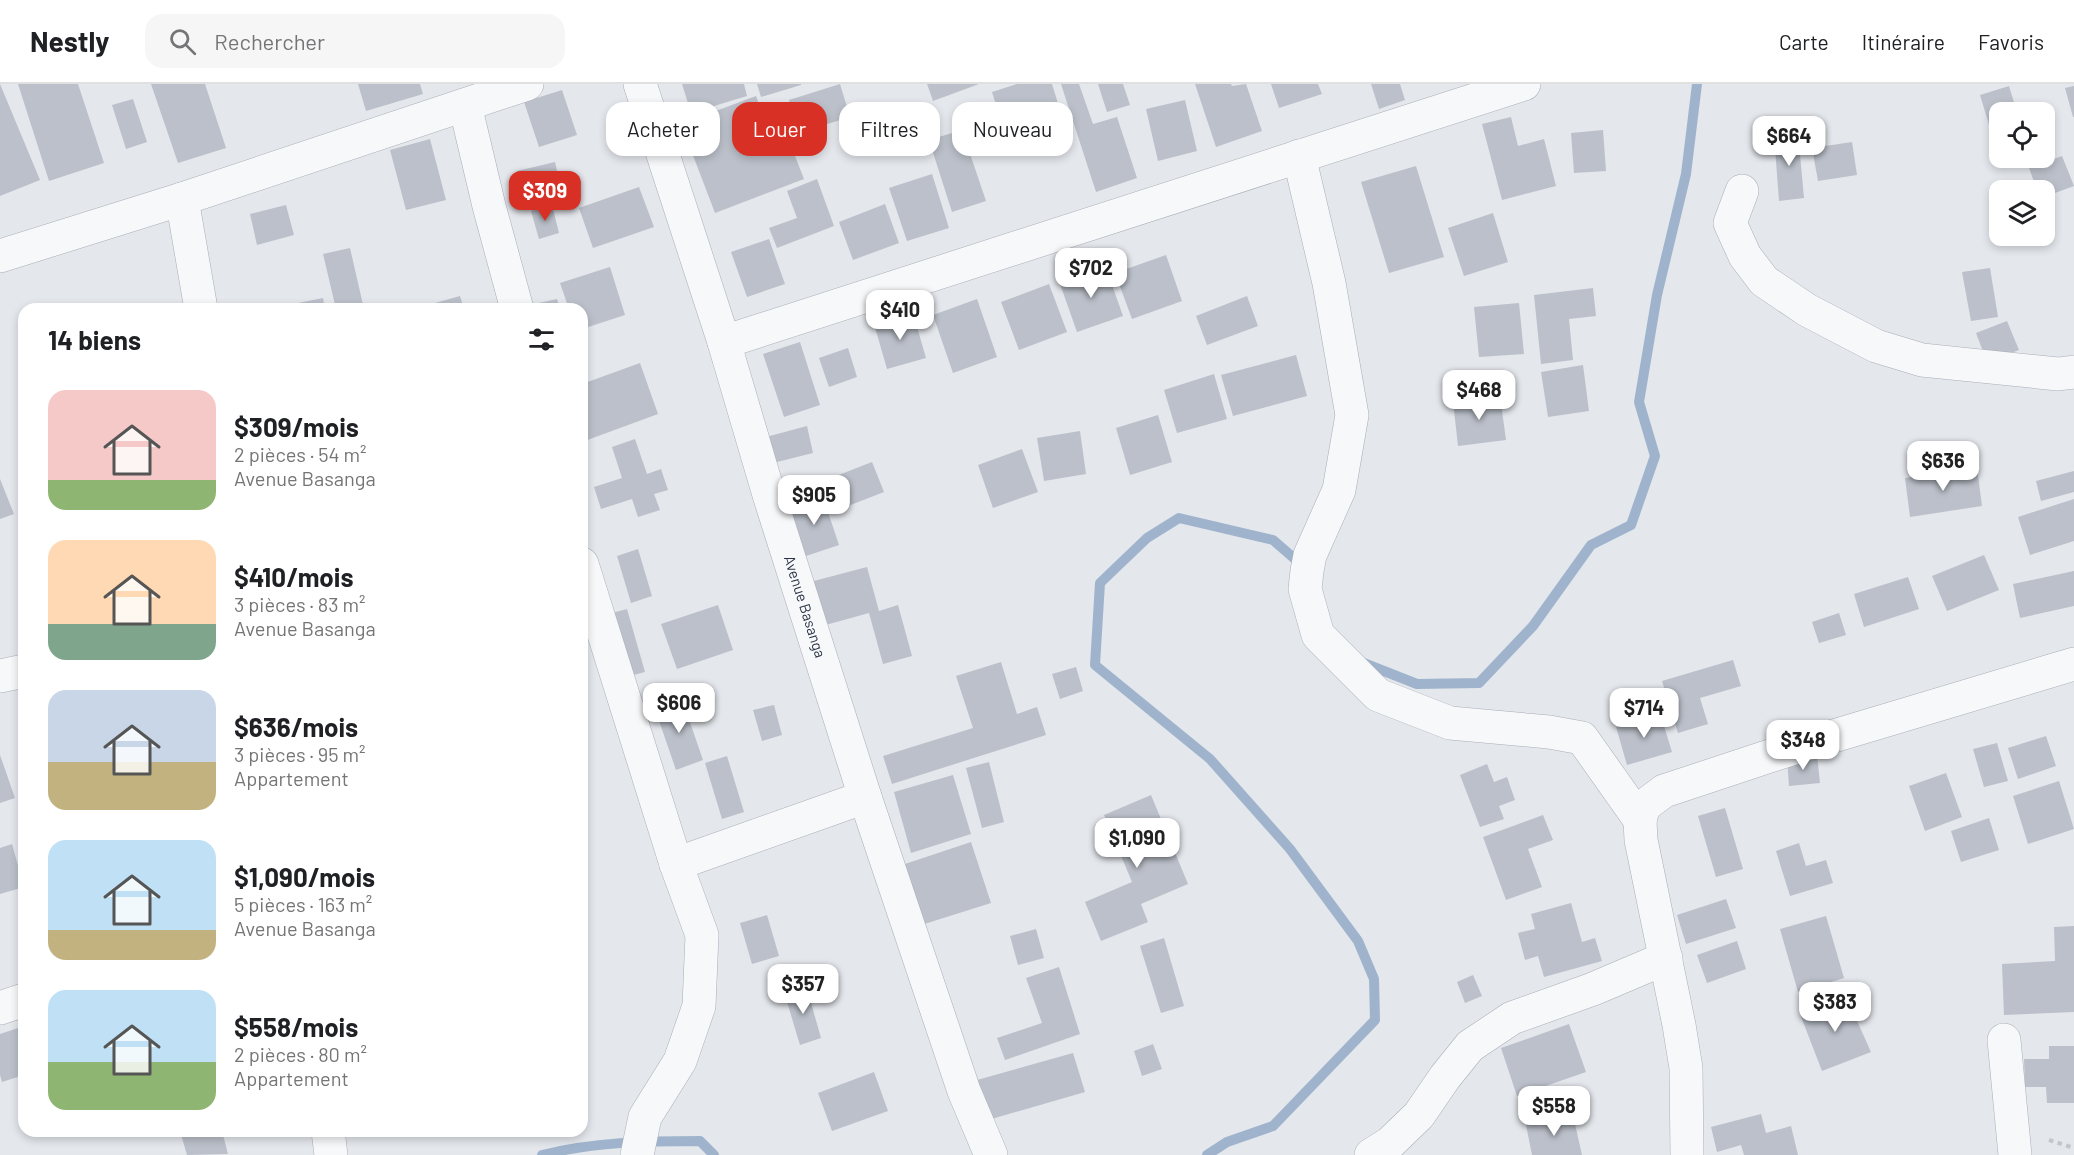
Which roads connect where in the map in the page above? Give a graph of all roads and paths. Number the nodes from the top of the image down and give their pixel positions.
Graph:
1 (527, 84) edge
2 (640, 84) edge
3 (1524, 84) edge
4 (465, 105) junction
5 (1299, 156) junction
6 (1742, 191) dead end
7 (182, 199) junction
8 (0, 256) edge
9 (200, 303) edge
10 (515, 303) edge
11 (724, 342) junction
12 (2074, 372) edge
13 (588, 583) edge
14 (2074, 664) edge
15 (18, 672) edge
16 (0, 676) edge
17 (865, 797) junction
18 (1640, 820) junction
19 (676, 864) junction
20 (1666, 958) junction
21 (18, 1002) edge
22 (0, 1008) edge
23 (2004, 1040) dead end
24 (329, 1137) edge
25 (331, 1155) edge
26 (637, 1155) edge
27 (991, 1155) edge
28 (1371, 1155) edge
29 (1687, 1155) edge
30 (2015, 1155) edge

1 - 4 street
2 - 11 street, Avenue Basanga
3 - 5 street
4 - 7 street
4 - 10 street
5 - 11 street
5 - 18 street
6 - 12 street
7 - 8 street
7 - 9 street
11 - 17 street, Avenue Basanga
13 - 19 street
14 - 18 street
15 - 16 street
17 - 19 street
17 - 27 street, Avenue Basanga
18 - 20 street
19 - 26 street
20 - 28 street
20 - 29 street
21 - 22 street
23 - 30 street
24 - 25 street

